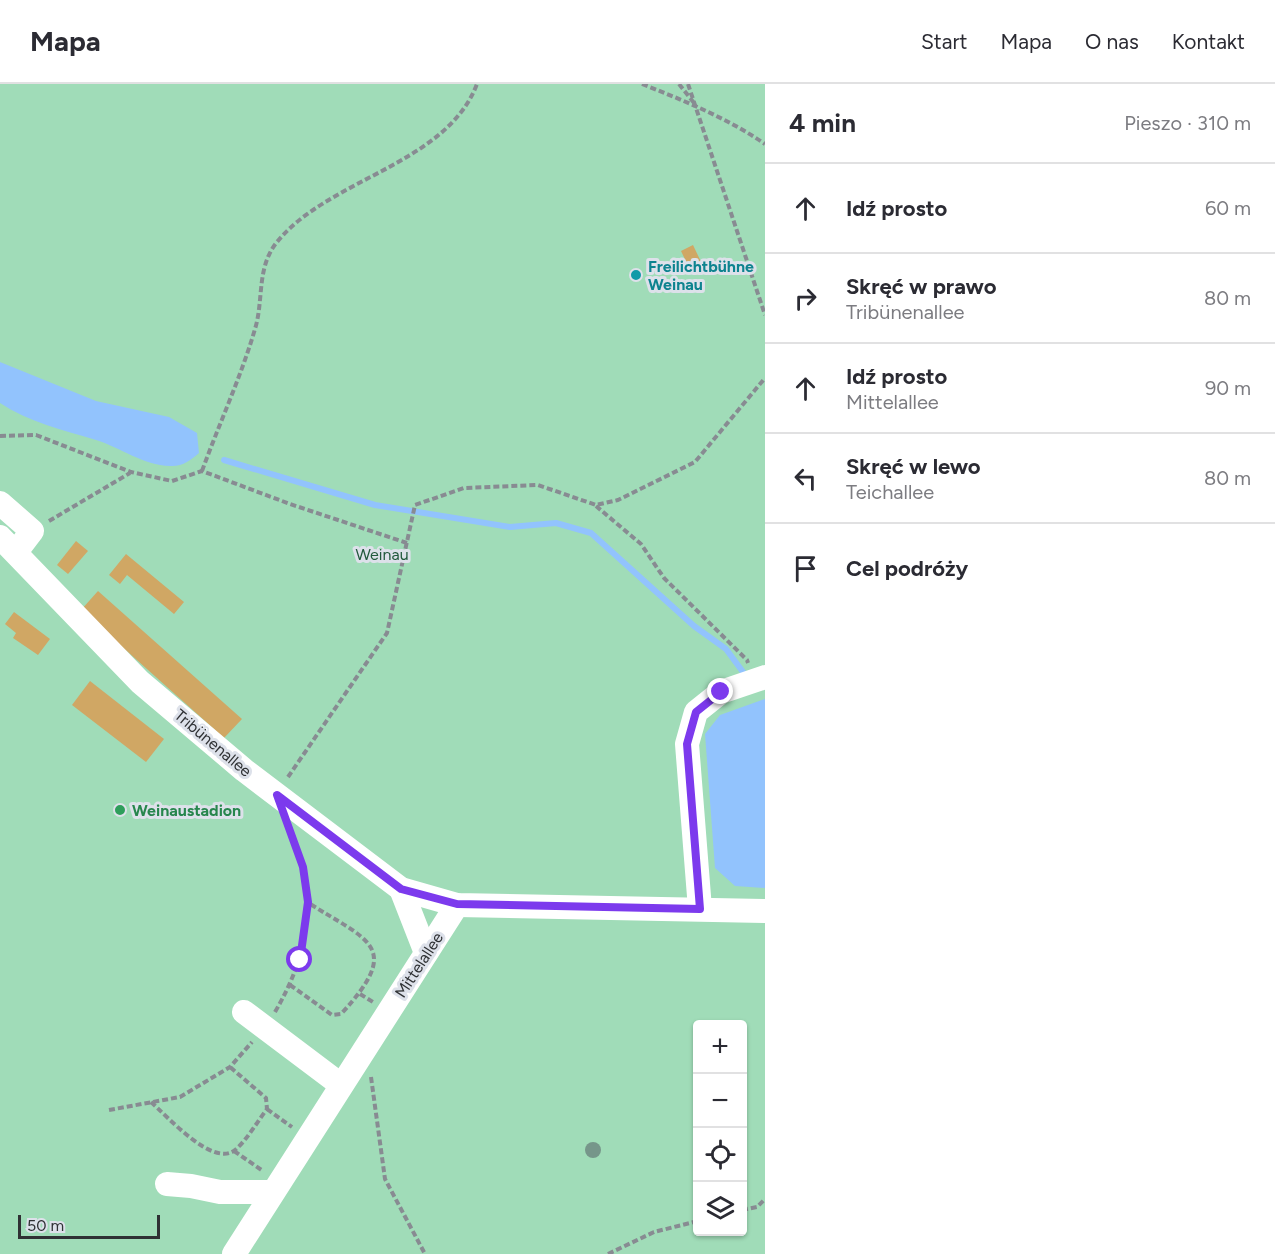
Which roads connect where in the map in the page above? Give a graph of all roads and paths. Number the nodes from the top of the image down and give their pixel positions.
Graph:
1 (477, 84) edge
2 (642, 84) edge
3 (679, 84) edge
4 (688, 84) edge
5 (697, 106) junction
6 (765, 144) edge
7 (765, 315) edge
8 (765, 378) edge
9 (0, 436) edge
10 (202, 471) junction
11 (131, 472) junction
12 (0, 503) edge
13 (596, 505) junction
14 (32, 531) junction
15 (408, 543) junction
16 (8, 545) edge
17 (758, 679) edge
18 (277, 795) junction
19 (288, 826) dead end
20 (401, 889) junction
21 (308, 902) junction
22 (457, 904) junction
23 (700, 909) junction
24 (765, 910) edge
25 (426, 953) junction
26 (290, 985) junction
27 (244, 1012) dead end
28 (264, 1028) junction
29 (361, 1054) junction
30 (230, 1067) junction
31 (341, 1085) junction
32 (151, 1102) junction
33 (267, 1109) junction
34 (109, 1110) dead end
35 (307, 1138) junction
36 (234, 1151) junction
37 (166, 1184) dead end
38 (276, 1187) junction
39 (765, 1199) edge
40 (747, 1209) edge
41 (693, 1222) edge
42 (234, 1254) edge
43 (425, 1254) edge
44 (608, 1254) edge

1 - 10 path
2 - 5 path
3 - 5 path
4 - 5 path
5 - 6 path
5 - 7 path
8 - 13 path
9 - 11 path
10 - 11 path
10 - 15 path
11 - 14 path
12 - 14 street
13 - 15 path
13 - 17 path
14 - 16 street
15 - 18 path
16 - 18 street, Tribünenallee
17 - 23 street
18 - 20 street, Tribünenallee
19 - 21 path
20 - 22 street, Tribünenallee
20 - 25 street
21 - 26 path
21 - 26 path
22 - 23 street
22 - 25 street, Mittelallee
23 - 24 street
25 - 29 street, Mittelallee
26 - 28 path
27 - 28 street
28 - 30 path
28 - 31 street
29 - 31 street, Mittelallee
29 - 43 path
30 - 32 path
30 - 33 path
31 - 35 street, Mittelallee
32 - 34 path
32 - 36 path
33 - 35 path
33 - 36 path
35 - 38 street, Mittelallee
36 - 38 path
37 - 38 street
38 - 42 street, Mittelallee
39 - 40 path
41 - 44 path

